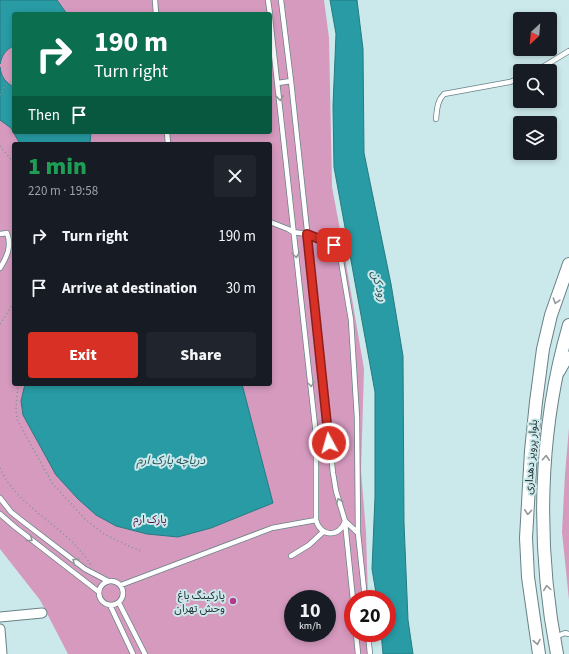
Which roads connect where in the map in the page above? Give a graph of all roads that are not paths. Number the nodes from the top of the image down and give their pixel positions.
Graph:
1 (155, 0) edge
2 (268, 0) edge
3 (281, 0) edge
4 (156, 12) edge
5 (270, 12) edge
6 (272, 34) edge
7 (569, 51) edge
8 (548, 64) edge
9 (291, 81) junction
10 (513, 81) edge
11 (278, 83) junction
12 (436, 119) dead end
13 (272, 223) edge
14 (293, 232) junction
15 (0, 234) edge
16 (307, 234) junction
17 (569, 264) edge
18 (0, 268) edge
19 (569, 324) edge
20 (569, 356) edge
21 (555, 382) junction
22 (0, 498) edge
23 (0, 514) edge
24 (316, 520) junction
25 (345, 520) junction
26 (323, 532) junction
27 (358, 533) junction
28 (291, 556) dead end
29 (108, 581) junction
30 (121, 585) junction
31 (352, 590) edge
32 (363, 590) edge
33 (99, 592) junction
34 (119, 603) junction
35 (110, 606) junction
36 (42, 613) dead end
37 (0, 618) edge
38 (0, 629) edge
39 (569, 634) edge
40 (554, 637) junction
41 (357, 642) edge
42 (369, 642) edge
43 (2, 654) edge
44 (133, 654) edge
45 (145, 654) edge
46 (358, 654) edge
47 (370, 654) edge
48 (539, 654) edge
49 (557, 654) edge

1 - 4 lane
2 - 5 lane
3 - 9 lane
6 - 11 lane
7 - 8 lane
9 - 11 lane
9 - 16 lane
10 - 12 lane
11 -> 14 lane
13 - 14 lane
14 - 16 lane
14 -> 24 lane
15 - 18 lane
25 -> 16 lane
16 - 27 lane
17 -> 48 main road, بلوار پرویز دهداری
19 - 21 main road, بلوار پرویز دهداری
20 - 21 street
40 -> 21 main road, بلوار پرویز دهداری
29 -> 22 lane
23 -> 33 lane
24 - 26 lane
24 - 30 lane
25 - 26 lane
25 - 27 lane
25 - 31 lane
26 - 28 lane
27 - 32 lane
29 - 30 lane
29 - 33 lane
30 - 34 lane
33 - 35 lane
34 - 35 lane
34 - 45 lane
35 - 44 lane
36 - 37 street
38 - 43 street
39 - 40 lane
40 - 49 main road, بلوار پرویز دهداری
41 - 46 lane
42 - 47 lane

